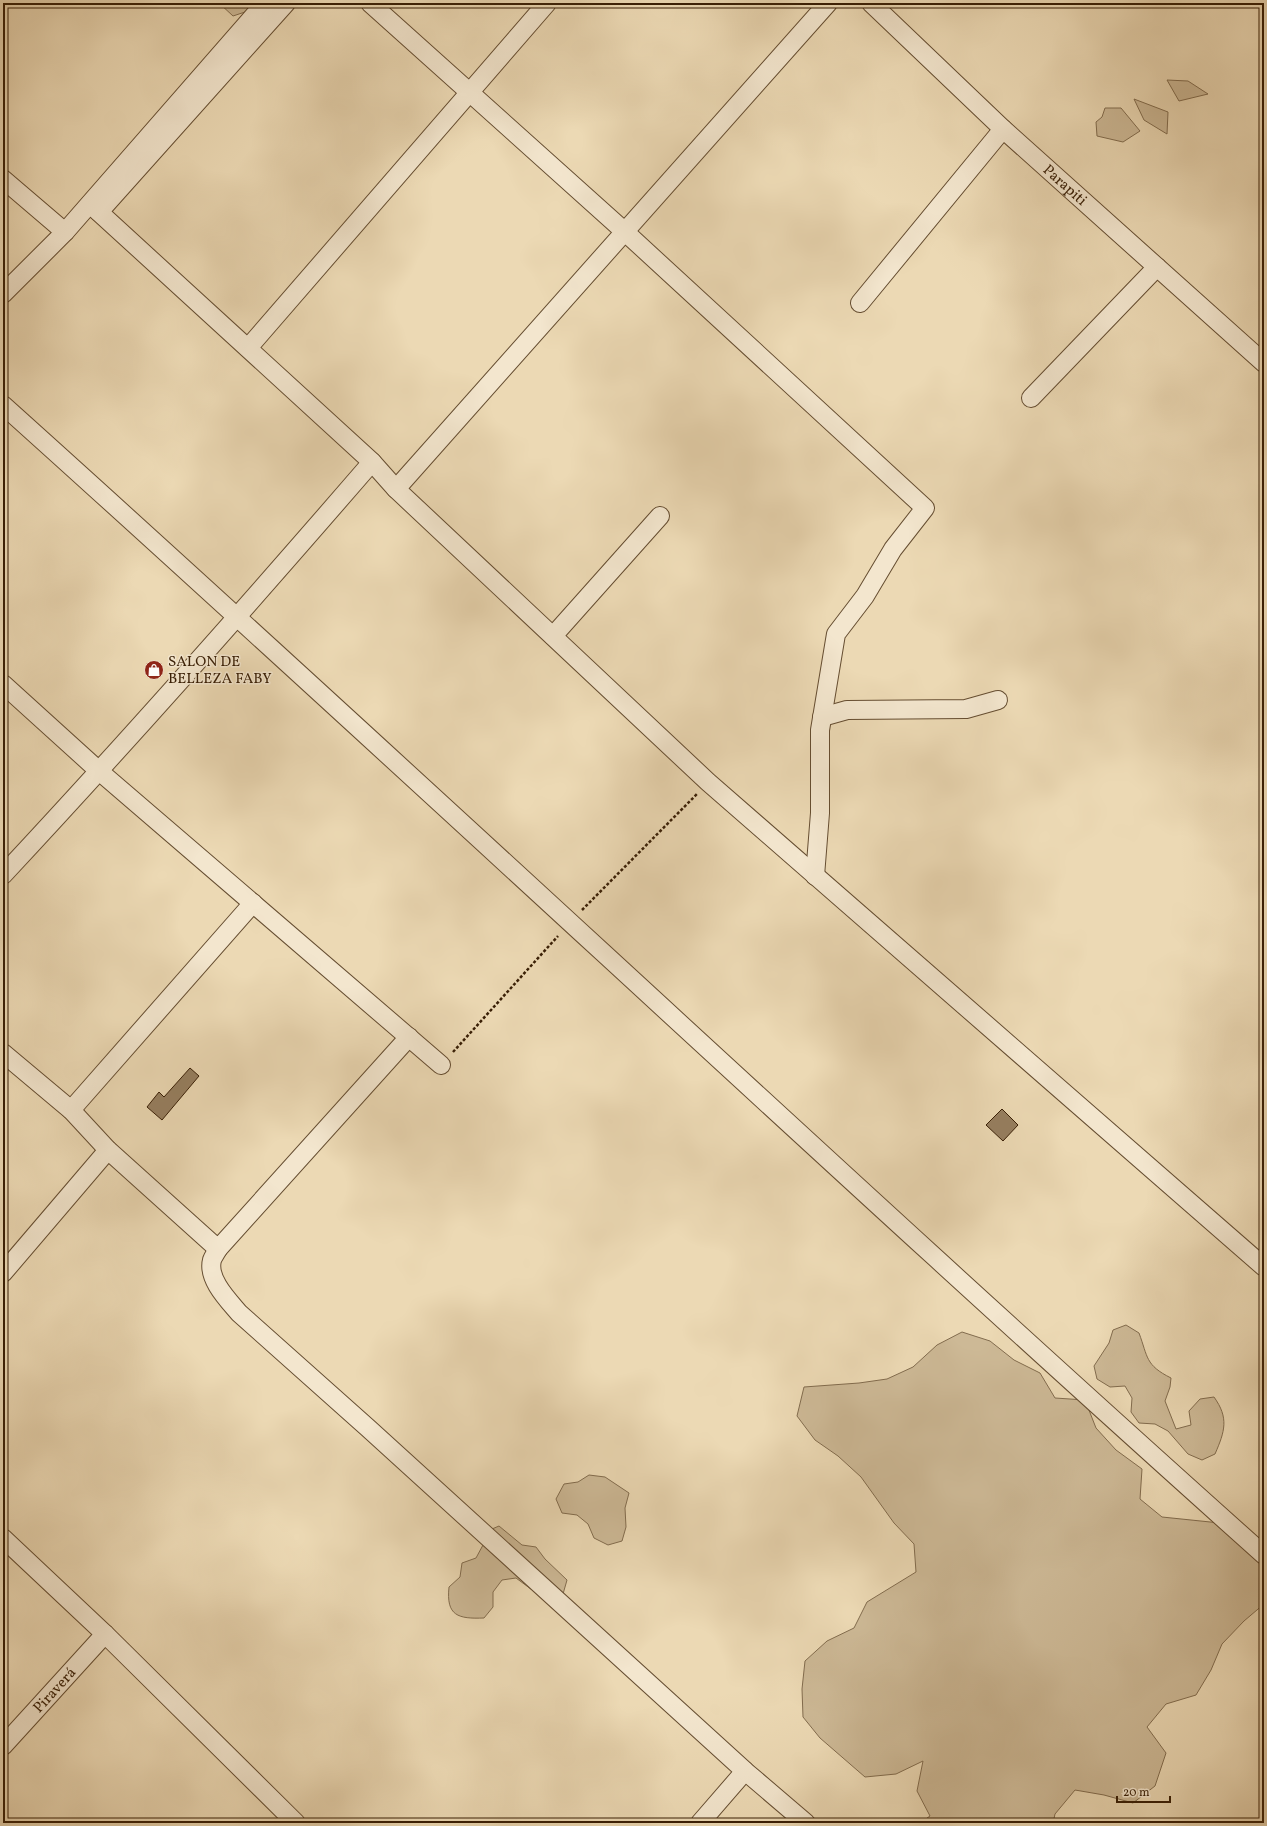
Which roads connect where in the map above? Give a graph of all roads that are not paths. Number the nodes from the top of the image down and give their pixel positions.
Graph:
1 (265, 3) edge
2 (286, 3) edge
3 (370, 3) edge
4 (547, 3) edge
5 (828, 3) edge
6 (870, 3) edge
7 (469, 92) junction
8 (1003, 130) junction
9 (3, 179) edge
10 (95, 208) junction
11 (624, 231) junction
12 (65, 232) junction
13 (1157, 267) junction
14 (3, 294) edge
15 (860, 303) dead end
16 (248, 348) junction
17 (1264, 363) edge
18 (1031, 398) dead end
19 (3, 405) edge
20 (372, 462) junction
21 (396, 489) junction
22 (660, 516) dead end
23 (238, 616) junction
24 (553, 636) junction
25 (3, 684) edge
26 (998, 700) dead end
27 (822, 717) junction
28 (99, 771) junction
29 (3, 875) edge
30 (815, 876) junction
31 (253, 903) junction
32 (408, 1036) junction
33 (3, 1053) edge
34 (441, 1065) dead end
35 (71, 1110) junction
36 (108, 1150) junction
37 (218, 1249) junction
38 (1264, 1267) edge
39 (3, 1273) edge
40 (3, 1538) edge
41 (1264, 1555) edge
42 (105, 1634) junction
43 (3, 1746) edge
44 (745, 1771) junction
45 (296, 1823) edge
46 (700, 1823) edge
47 (806, 1823) edge

1 - 10 street
2 - 10 street
3 - 7 street
4 - 7 street
5 - 11 street
6 - 8 street, Parapiti
7 - 11 street
7 - 16 street
8 - 13 street, Parapiti
8 - 15 street
9 - 12 street
10 - 12 street
10 - 16 street
11 - 21 street
11 - 27 street
12 - 14 street
13 - 17 street, Parapiti
13 - 18 street
16 - 20 street
19 - 23 street
20 - 21 street
20 - 23 street
21 - 24 street
22 - 24 street
23 - 28 street
23 - 41 street
24 - 30 street
25 - 28 street
26 - 27 street
27 - 30 street
28 - 29 street
28 - 31 street
30 - 38 street
31 - 32 street
31 - 35 street
32 - 34 street
32 - 37 street
33 - 35 street
35 - 36 street
36 - 37 street
36 - 39 street
37 - 44 street
40 - 42 street
42 - 43 street, Piraverá
42 - 45 street
44 - 46 street
44 - 47 street

